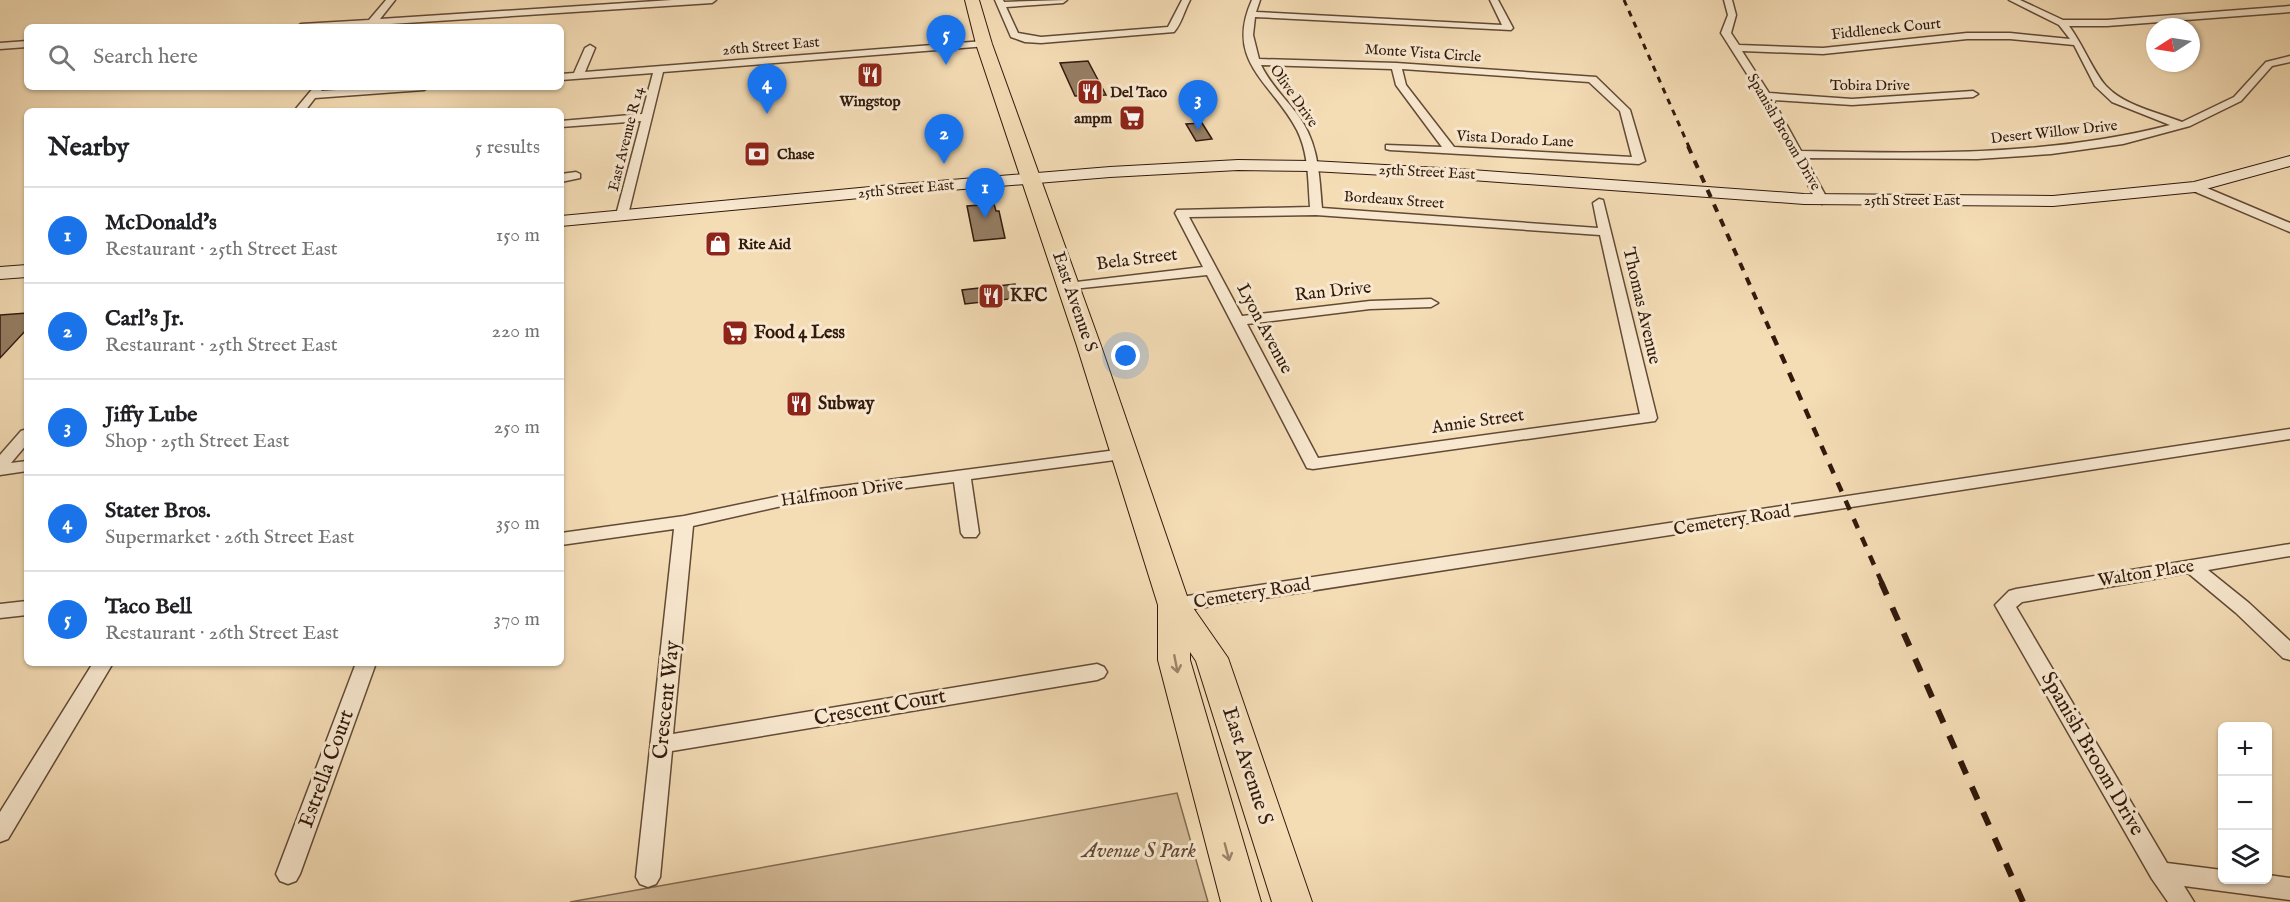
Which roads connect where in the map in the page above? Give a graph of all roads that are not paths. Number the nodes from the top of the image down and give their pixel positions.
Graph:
1 (391, 0) edge
2 (712, 0) edge
3 (972, 0) edge
4 (1064, 0) edge
5 (1186, 0) edge
6 (1256, 0) edge
7 (1494, 0) edge
8 (1728, 0) edge
9 (2013, 0) edge
10 (2278, 0) edge
11 (1000, 2) edge
12 (2290, 4) edge
13 (2290, 9) edge
14 (1250, 14) junction
15 (2062, 23) junction
16 (371, 24) edge
17 (384, 24) edge
18 (24, 44) edge
19 (984, 44) junction
20 (2078, 44) junction
21 (0, 46) edge
22 (590, 48) dead end
23 (1734, 48) junction
24 (2290, 59) edge
25 (1253, 62) junction
26 (1396, 66) junction
27 (659, 70) junction
28 (578, 76) junction
29 (564, 77) edge
30 (342, 90) edge
31 (315, 91) edge
32 (1973, 94) dead end
33 (1766, 96) junction
34 (301, 108) edge
35 (646, 117) junction
36 (564, 123) edge
37 (2181, 126) junction
38 (1390, 147) dead end
39 (1451, 151) junction
40 (1796, 154) junction
41 (2290, 161) edge
42 (1639, 162) joint
43 (1312, 166) junction
44 (576, 176) dead end
45 (564, 178) edge
46 (1030, 179) junction
47 (2195, 187) junction
48 (1822, 200) junction
49 (1599, 203) dead end
50 (1316, 211) junction
51 (1181, 213) joint
52 (622, 215) junction
53 (564, 221) edge
54 (2290, 228) edge
55 (1605, 232) junction
56 (1211, 270) junction
57 (24, 271) edge
58 (0, 273) edge
59 (1068, 287) junction
60 (1431, 303) dead end
61 (1239, 321) junction
62 (1649, 418) joint
63 (2290, 434) edge
64 (24, 438) edge
65 (1124, 454) junction
66 (1313, 464) joint
67 (24, 466) edge
68 (0, 468) edge
69 (963, 477) junction
70 (684, 522) junction
71 (970, 533) dead end
72 (564, 539) edge
73 (2290, 550) edge
74 (2192, 567) junction
75 (2005, 605) joint
76 (1174, 606) junction
77 (24, 608) edge
78 (0, 611) edge
79 (2290, 653) edge
80 (101, 666) edge
81 (365, 666) edge
82 (1097, 672) dead end
83 (663, 744) junction
84 (0, 832) edge
85 (2160, 872) junction
86 (288, 874) dead end
87 (648, 877) dead end
88 (2290, 889) edge
89 (1240, 902) edge
90 (1292, 902) edge
91 (2182, 902) edge

1 - 16 street
2 - 17 street
3 - 19 main road, East Avenue S
4 - 11 street
5 - 11 street
6 - 14 street, Olive Drive
7 - 14 street
8 - 23 street, Spanish Broom Drive
9 - 15 street
10 - 12 street
13 - 15 street
14 - 25 street, Olive Drive
15 - 20 street
18 - 21 street
19 - 27 street, 26th Street East
19 - 46 main road, East Avenue S
20 - 23 street, Fiddleneck Court
20 - 37 street
22 - 28 street
23 - 33 street, Spanish Broom Drive
24 - 37 street, Desert Willow Drive
25 - 26 street, Monte Vista Circle
25 - 43 street, Olive Drive
26 - 39 street
26 - 42 street, Monte Vista Circle
27 - 28 street, 26th Street East
27 - 35 street, East Avenue R 14
28 - 29 street, 26th Street East
30 - 31 street
31 - 34 street
32 - 33 street, Tobira Drive
33 - 40 street, Spanish Broom Drive
35 - 36 street
35 - 52 street, East Avenue R 14
37 - 40 street, Desert Willow Drive
38 - 39 street, Vista Dorado Lane
39 - 42 street, Vista Dorado Lane
40 - 48 street, Spanish Broom Drive
41 - 47 main road, 25th Street East
43 - 46 main road, 25th Street East
43 - 48 main road, 25th Street East
43 - 50 street, Olive Drive
44 - 45 street
46 - 52 main road, 25th Street East
46 - 59 main road, East Avenue S
47 - 48 main road, 25th Street East
47 - 54 street
49 - 55 street, Thomas Avenue
50 - 51 street, Bordeaux Street
50 - 55 street, Bordeaux Street
51 - 56 street, Lyon Avenue
52 - 53 main road, 25th Street East
55 - 62 street, Thomas Avenue
56 - 59 street, Bela Street
56 - 61 street, Lyon Avenue
57 - 58 main road
59 - 65 main road, East Avenue S
60 - 61 street, Ran Drive
61 - 66 street, Lyon Avenue
62 - 66 street, Annie Street
63 - 76 street, Cemetery Road
64 - 68 street
65 - 69 street, Halfmoon Drive
65 - 76 main road, East Avenue S
67 - 68 street
69 - 70 street, Halfmoon Drive
69 - 71 street
70 - 72 street, Halfmoon Drive
70 - 83 street, Crescent Way
73 - 74 street, Walton Place
74 - 75 street, Walton Place
74 - 79 street
75 - 85 street, Spanish Broom Drive
76 -> 89 main road, East Avenue S
76 - 90 main road, East Avenue S
77 - 78 street
80 - 84 street
81 - 86 street, Estrella Court
82 - 83 street, Crescent Court
83 - 87 street, Crescent Way
85 - 88 street
85 - 91 street, Spanish Broom Drive

